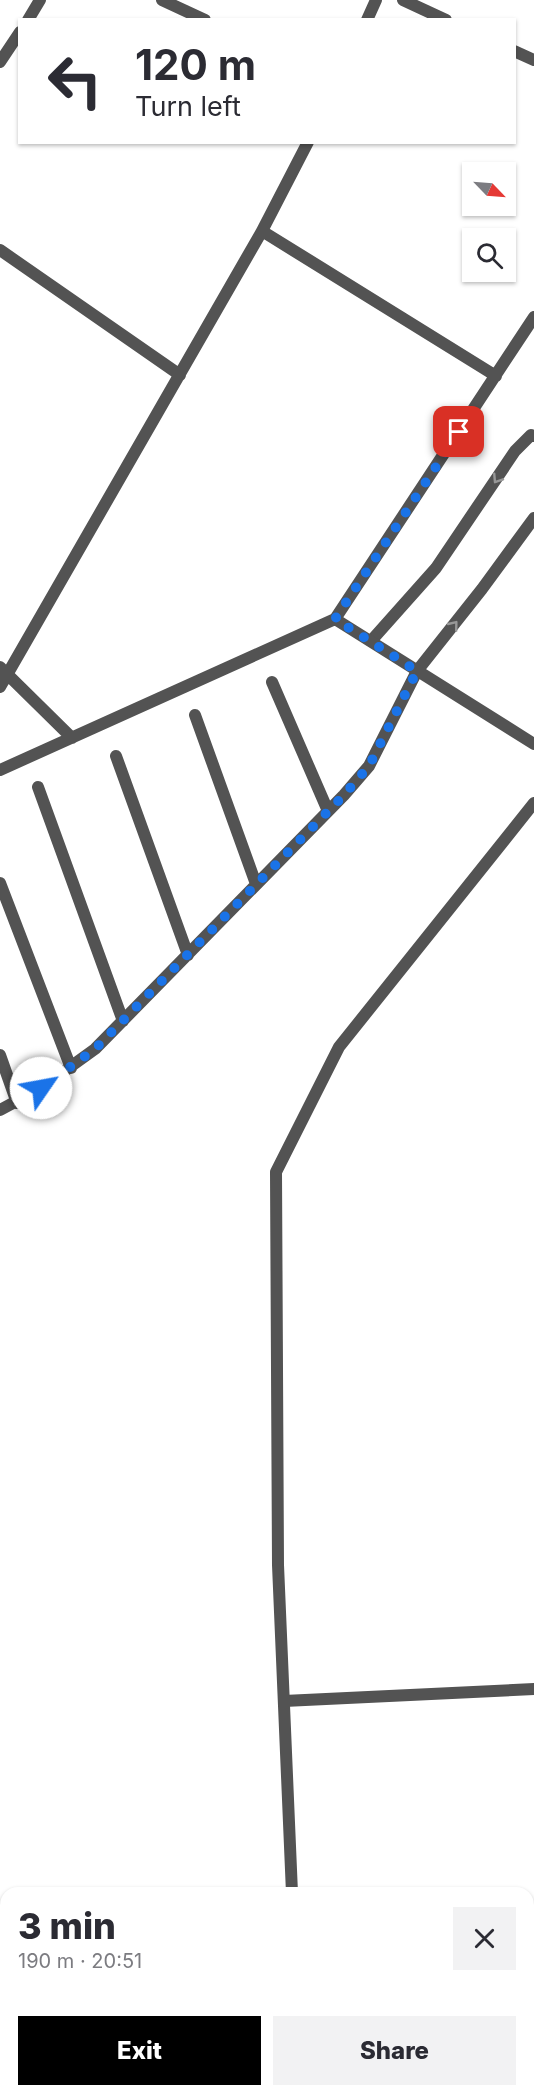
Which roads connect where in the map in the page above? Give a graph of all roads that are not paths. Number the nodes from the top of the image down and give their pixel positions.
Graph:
1 (40, 0) edge
2 (162, 0) edge
3 (376, 0) edge
4 (403, 0) edge
5 (29, 18) edge
6 (201, 18) edge
7 (368, 18) edge
8 (442, 18) edge
9 (18, 35) edge
10 (516, 52) edge
11 (534, 60) edge
12 (0, 62) edge
13 (307, 144) edge
14 (262, 231) junction
15 (0, 250) edge
16 (534, 317) edge
17 (180, 375) junction
18 (496, 376) junction
19 (534, 436) edge
20 (534, 518) edge
21 (335, 619) junction
22 (370, 641) junction
23 (4, 671) edge
24 (417, 671) junction
25 (272, 682) dead end
26 (0, 687) edge
27 (195, 715) dead end
28 (72, 738) junction
29 (534, 744) edge
30 (116, 756) dead end
31 (0, 770) edge
32 (38, 787) dead end
33 (534, 803) edge
34 (328, 811) junction
35 (0, 883) edge
36 (256, 884) junction
37 (188, 954) junction
38 (123, 1021) junction
39 (0, 1055) edge
40 (72, 1068) junction
41 (17, 1102) junction
42 (0, 1110) edge
43 (534, 1689) edge
44 (284, 1701) junction
45 (292, 1887) edge

1 - 5 street
2 - 6 street
3 - 7 street
4 - 8 street
9 - 12 street
10 - 11 street
13 - 14 street
14 - 17 street
14 - 18 street
15 - 17 street
16 - 18 street
17 - 23 street
18 - 21 street
19 -> 22 street
24 -> 20 street
21 - 22 street
21 - 28 street
22 - 24 street
23 - 26 street
23 - 28 street
24 - 29 street
24 - 34 street
25 - 34 street
27 - 36 street
28 - 31 street
30 - 37 street
32 - 38 street
33 - 44 street
34 - 36 street
35 - 40 street
36 - 37 street
37 - 38 street
38 - 40 street
39 - 41 street
40 - 41 street
41 - 42 street
43 - 44 street
44 - 45 street

